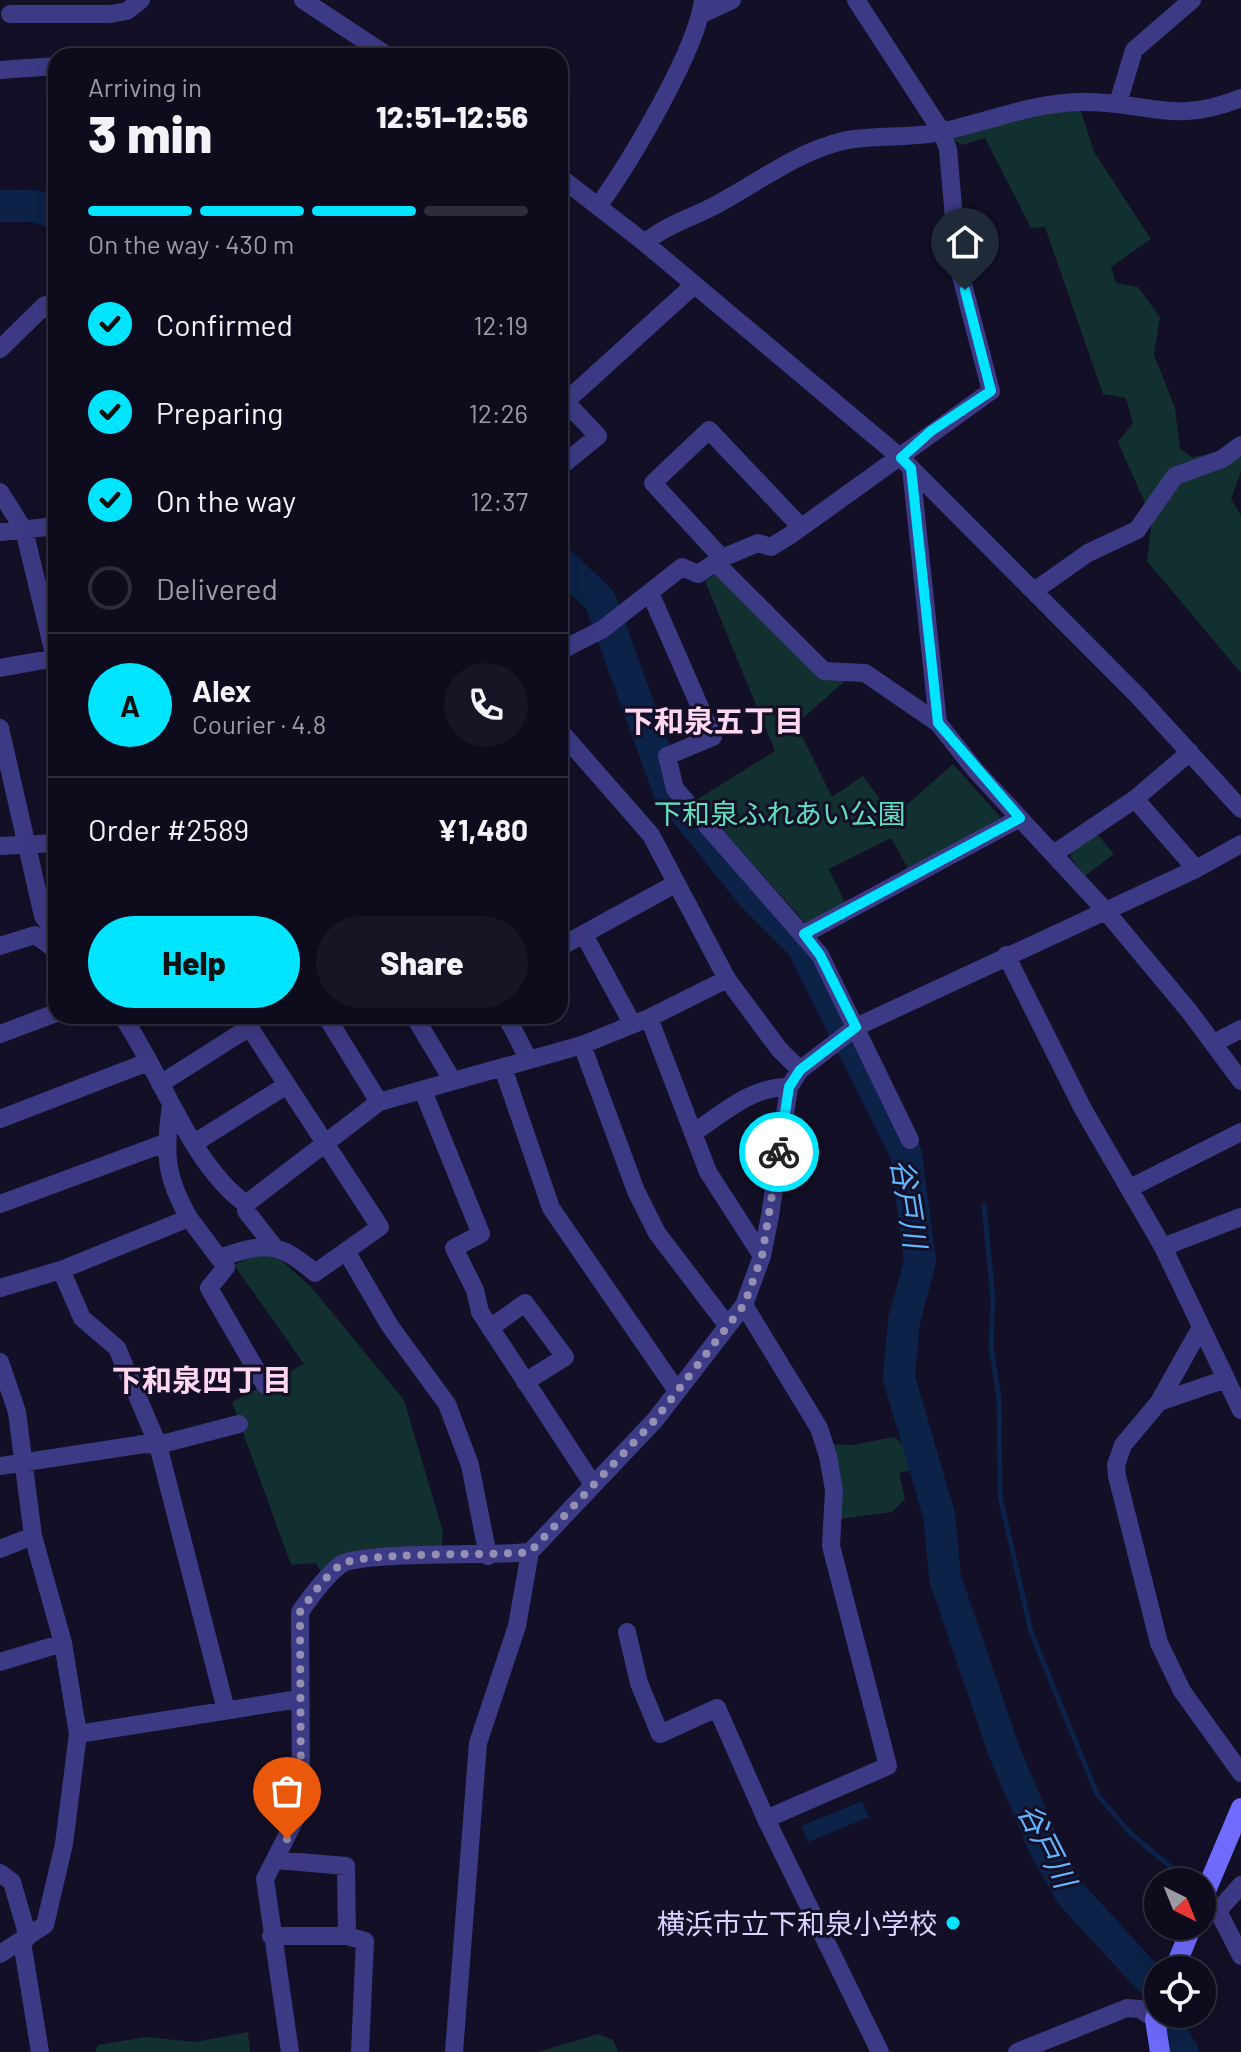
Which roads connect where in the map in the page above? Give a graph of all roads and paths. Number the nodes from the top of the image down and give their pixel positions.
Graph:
1 (141, 0) edge
2 (732, 0) edge
3 (856, 0) edge
4 (1192, 0) edge
5 (313, 2) edge
6 (703, 7) edge
7 (10, 8) edge
8 (377, 48) edge
9 (48, 67) edge
10 (0, 70) edge
11 (1241, 98) edge
12 (1118, 103) junction
13 (942, 132) junction
14 (568, 182) edge
15 (582, 192) junction
16 (568, 195) edge
17 (599, 205) junction
18 (645, 243) junction
19 (694, 285) junction
20 (48, 308) edge
21 (0, 349) edge
22 (568, 394) edge
23 (568, 405) edge
24 (1241, 445) edge
25 (568, 460) edge
26 (906, 463) junction
27 (0, 492) edge
28 (800, 526) junction
29 (48, 527) edge
30 (24, 530) junction
31 (0, 532) edge
32 (719, 561) junction
33 (1034, 591) junction
34 (651, 595) junction
35 (48, 628) edge
36 (568, 647) edge
37 (48, 661) edge
38 (0, 668) edge
39 (938, 723) junction
40 (0, 728) edge
41 (568, 740) edge
42 (1190, 752) junction
43 (1135, 799) junction
44 (1241, 809) edge
45 (1020, 818) junction
46 (48, 844) edge
47 (1241, 844) edge
48 (26, 845) junction
49 (0, 846) edge
50 (1055, 853) junction
51 (1196, 869) junction
52 (675, 884) junction
53 (1104, 909) junction
54 (48, 923) edge
55 (804, 934) junction
56 (584, 935) junction
57 (568, 943) edge
58 (48, 944) edge
59 (0, 946) edge
60 (1006, 955) junction
61 (727, 979) junction
62 (48, 1016) edge
63 (640, 1021) junction
64 (129, 1024) edge
65 (243, 1024) edge
66 (247, 1024) edge
67 (331, 1024) edge
68 (419, 1024) edge
69 (510, 1024) edge
70 (1241, 1029) edge
71 (850, 1032) junction
72 (0, 1034) edge
73 (1214, 1043) junction
74 (582, 1045) junction
75 (529, 1060) junction
76 (148, 1062) junction
77 (503, 1068) junction
78 (800, 1070) junction
79 (453, 1081) junction
80 (1241, 1081) edge
81 (160, 1084) junction
82 (287, 1085) junction
83 (789, 1087) junction
84 (423, 1091) junction
85 (379, 1102) junction
86 (171, 1106) junction
87 (0, 1119) edge
88 (1241, 1132) edge
89 (693, 1133) junction
90 (910, 1140) dead end
91 (196, 1142) junction
92 (165, 1143) junction
93 (325, 1144) junction
94 (1130, 1188) junction
95 (0, 1204) edge
96 (246, 1204) junction
97 (1241, 1217) edge
98 (189, 1218) junction
99 (1163, 1247) junction
100 (275, 1248) junction
101 (346, 1251) junction
102 (762, 1256) junction
103 (219, 1258) junction
104 (61, 1270) junction
105 (0, 1288) edge
106 (744, 1305) junction
107 (727, 1325) junction
108 (490, 1328) junction
109 (1200, 1329) junction
110 (0, 1365) edge
111 (1226, 1379) junction
112 (525, 1382) junction
113 (265, 1385) dead end
114 (677, 1391) junction
115 (1159, 1402) junction
116 (1241, 1410) edge
117 (239, 1424) dead end
118 (158, 1445) junction
119 (26, 1461) junction
120 (0, 1466) edge
121 (592, 1483) junction
122 (33, 1536) junction
123 (0, 1549) edge
124 (530, 1552) junction
125 (488, 1556) junction
126 (627, 1632) dead end
127 (63, 1643) junction
128 (0, 1662) edge
129 (299, 1699) junction
130 (226, 1710) junction
131 (78, 1734) junction
132 (1241, 1773) edge
133 (1241, 1808) edge
134 (766, 1819) junction
135 (276, 1860) junction
136 (1216, 1868) edge
137 (0, 1873) edge
138 (1241, 1885) edge
139 (271, 1936) junction
140 (347, 1936) junction
141 (25, 1940) junction
142 (0, 1954) edge
143 (1241, 1956) edge
144 (1144, 2011) edge
145 (1158, 2028) edge
146 (40, 2052) edge
147 (290, 2052) edge
148 (360, 2052) edge
149 (454, 2052) edge
150 (880, 2052) edge
151 (1017, 2052) edge
152 (1160, 2052) edge

1 - 7 street
2 - 6 street
3 - 13 street
4 - 12 street
5 - 8 street
6 - 17 street
9 - 10 street
11 - 12 street
12 - 13 street
13 - 18 street
13 - 26 street
14 - 15 street
15 - 16 street
15 - 17 street
17 - 18 street
18 - 19 street
19 - 22 street
19 - 26 street
20 - 21 street
23 - 25 street
24 - 33 street
26 - 28 street
26 - 33 street
26 - 39 street
27 - 30 street
28 - 32 street
28 - 32 street
29 - 30 street
30 - 31 street
30 - 35 street
32 - 34 street
32 - 39 street
33 - 42 street
34 - 36 street
34 - 55 street
37 - 38 street
39 - 45 street
40 - 48 street
41 - 52 street
42 - 43 street
42 - 44 street
43 - 50 street
43 - 51 street
45 - 50 street
45 - 55 street
46 - 48 street
47 - 51 street
48 - 49 street
48 - 54 street
50 - 53 street
51 - 53 street
52 - 56 street
52 - 61 street
53 - 60 street
53 - 73 street
55 - 71 street
56 - 57 street
56 - 63 street
58 - 59 street
60 - 71 street
60 - 94 street
61 - 63 street
61 - 78 street
62 - 72 street
63 - 74 street
63 - 89 street
64 - 76 street
65 - 81 street
66 - 82 street
67 - 85 street
68 - 79 street
69 - 75 street
70 - 73 street
71 - 78 street
71 - 90 street
73 - 80 street
74 - 75 street
74 - 107 street
75 - 77 street
76 - 81 street
76 - 87 street
77 - 79 street
77 - 114 street
78 - 83 street
79 - 84 street
81 - 86 street
82 - 91 street
82 - 93 street
83 - 89 street
83 - 102 street
84 - 85 street
84 - 108 street
85 - 93 street
86 - 91 street
86 - 92 street
88 - 94 street
89 - 102 street
91 - 96 street
92 - 95 street
92 - 98 street
93 - 96 street
93 - 101 street
94 - 99 street
96 - 100 street
97 - 99 street
98 - 103 street
98 - 104 street
99 - 109 street
100 - 101 street
100 - 103 street
101 - 125 street
102 - 106 street
103 - 113 street
104 - 105 street
104 - 118 street
106 - 107 street
106 - 134 street
107 - 114 street
108 - 112 street
108 - 112 street
109 - 111 street
109 - 115 street
110 - 119 street
111 - 115 street
111 - 116 street
112 - 121 street
114 - 121 street
115 - 132 street
117 - 118 street
118 - 119 street
118 - 130 street
119 - 120 street
119 - 122 street
121 - 124 street
122 - 123 street
122 - 127 street
124 - 125 street
124 - 149 street
125 - 129 street
126 - 134 street
127 - 128 street
127 - 131 street
129 - 130 street
129 - 135 street
130 - 131 street
131 - 141 street
133 - 136 street
134 - 150 street
135 - 139 street
135 - 140 street
137 - 141 street
138 - 143 street
139 - 140 street
139 - 147 street
140 - 148 street
141 - 142 street
141 - 146 street
144 - 151 street
145 - 152 street

